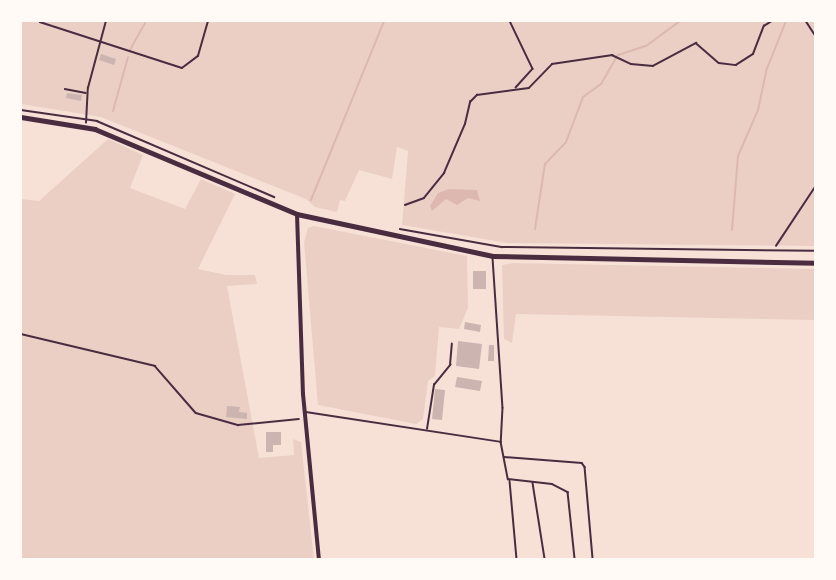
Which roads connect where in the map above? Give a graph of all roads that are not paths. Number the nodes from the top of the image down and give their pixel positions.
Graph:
1 (21, 117) edge
2 (297, 214) junction
3 (493, 256) junction
4 (815, 263) edge
5 (452, 345) dead end
6 (305, 412) junction
7 (426, 430) junction
8 (501, 442) junction
9 (503, 457) junction
10 (510, 480) junction
11 (533, 482) junction
12 (319, 559) edge
13 (517, 559) edge
14 (545, 559) edge
15 (575, 559) edge
16 (593, 559) edge

1 - 2 street
2 - 3 street
2 - 6 street
3 - 4 street
3 - 8 lane
5 - 7 lane
6 - 7 lane
6 - 12 street
7 - 8 lane
8 - 9 lane
9 - 10 lane
9 - 16 lane
10 - 11 lane
10 - 13 lane
11 - 14 lane
11 - 15 lane

